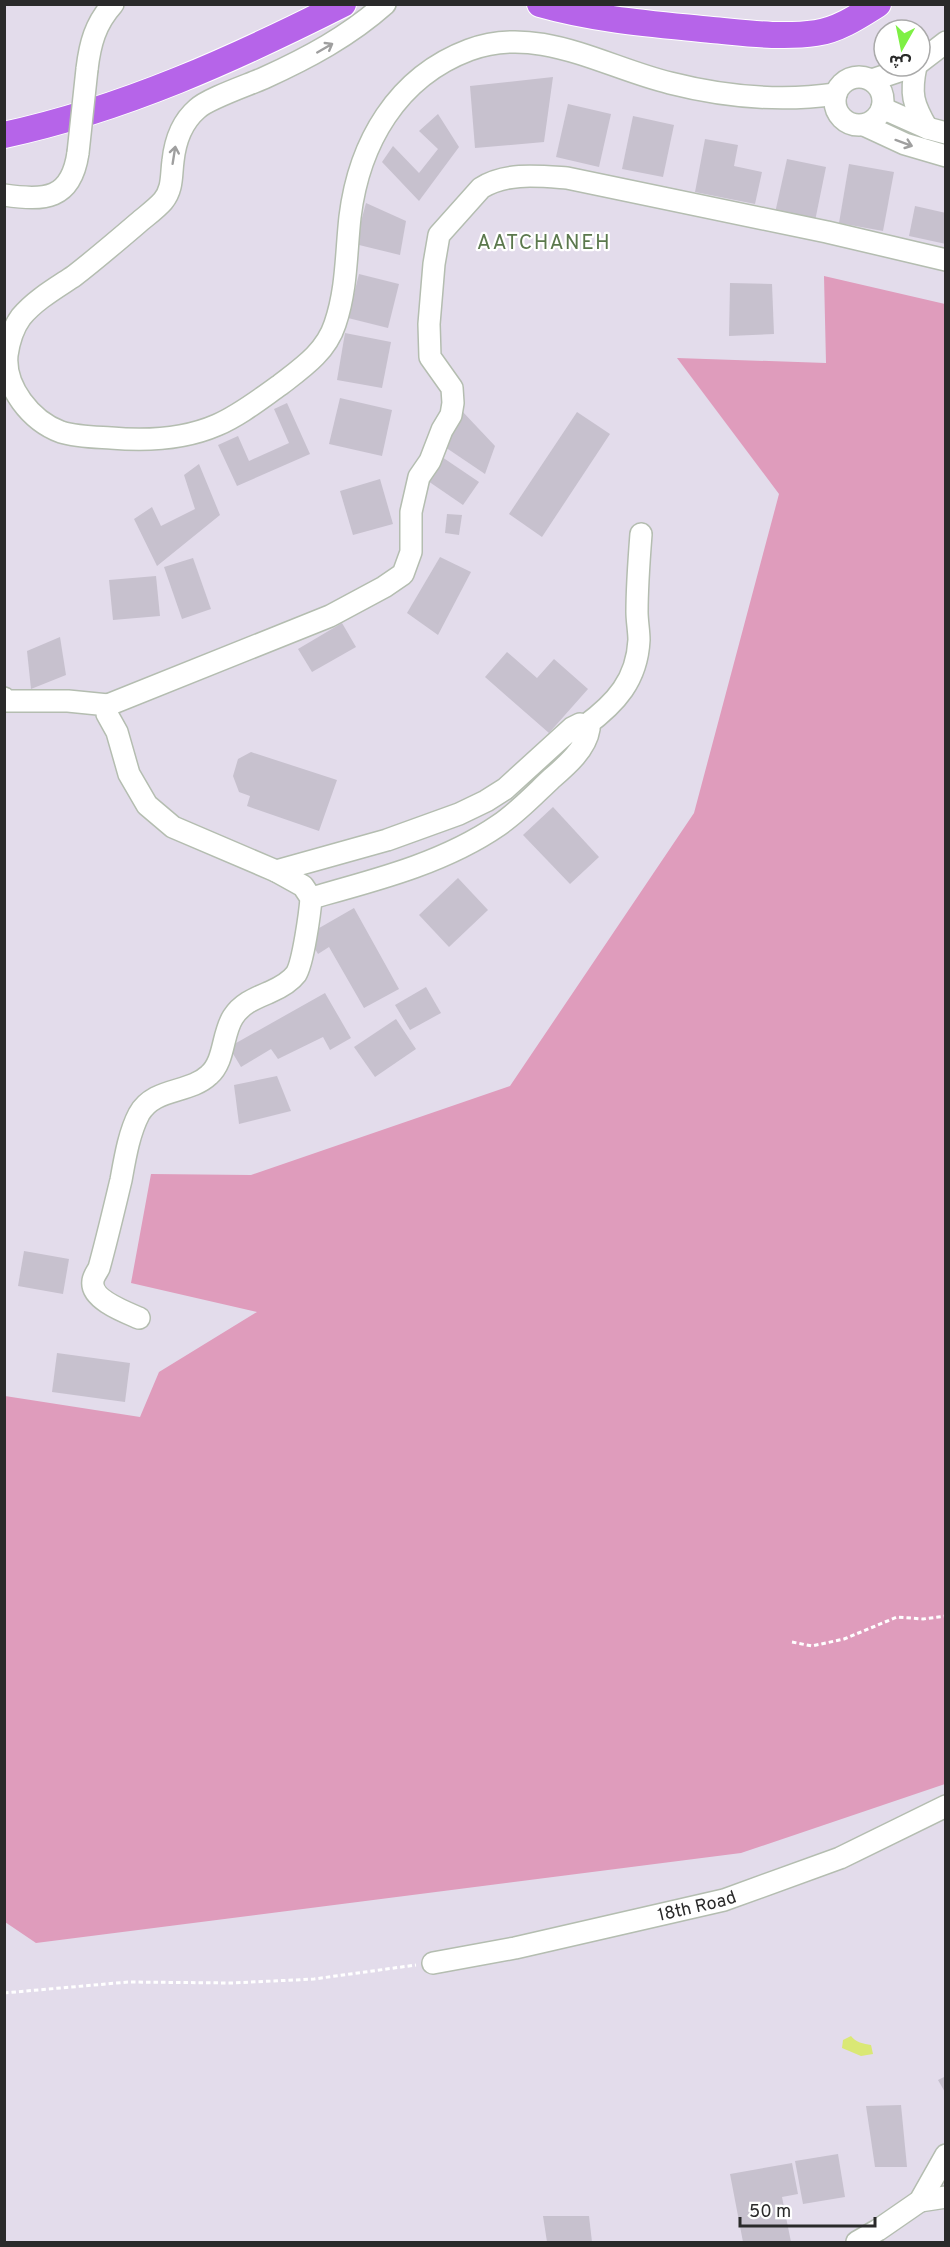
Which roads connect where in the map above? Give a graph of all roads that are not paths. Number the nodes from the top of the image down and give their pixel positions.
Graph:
1 (113, 4) edge
2 (343, 4) edge
3 (385, 4) edge
4 (540, 4) edge
5 (878, 4) edge
6 (945, 42) edge
7 (932, 52) edge
8 (900, 78) edge
9 (913, 78) edge
10 (836, 94) junction
11 (879, 94) junction
12 (777, 99) junction
13 (840, 116) junction
14 (864, 124) junction
15 (936, 131) edge
16 (4, 135) edge
17 (945, 156) edge
18 (4, 195) edge
19 (945, 260) edge
20 (641, 534) dead end
21 (5, 702) edge
22 (108, 705) junction
23 (585, 726) junction
24 (276, 871) junction
25 (311, 898) junction
26 (139, 1318) dead end
27 (945, 1806) edge
28 (433, 1963) road end
29 (945, 2155) edge
30 (945, 2197) edge
31 (920, 2201) junction
32 (881, 2236) edge
33 (857, 2242) edge

1 - 18 street, bridge
2 - 16 main road
12 -> 3 street
4 - 5 main road
6 - 7 street
8 - 11 street
9 - 15 street
10 - 11 street
10 - 12 street
10 - 13 street
11 - 14 street
11 - 15 street
12 - 13 street
13 - 14 street
14 -> 17 street
19 - 22 street
20 - 23 street
21 - 22 street
22 - 24 street
23 - 24 street
23 - 25 street
24 - 25 street
25 - 26 street
27 - 28 street, 18th Road
29 - 31 street
30 - 31 street
31 - 32 street
32 - 33 street

